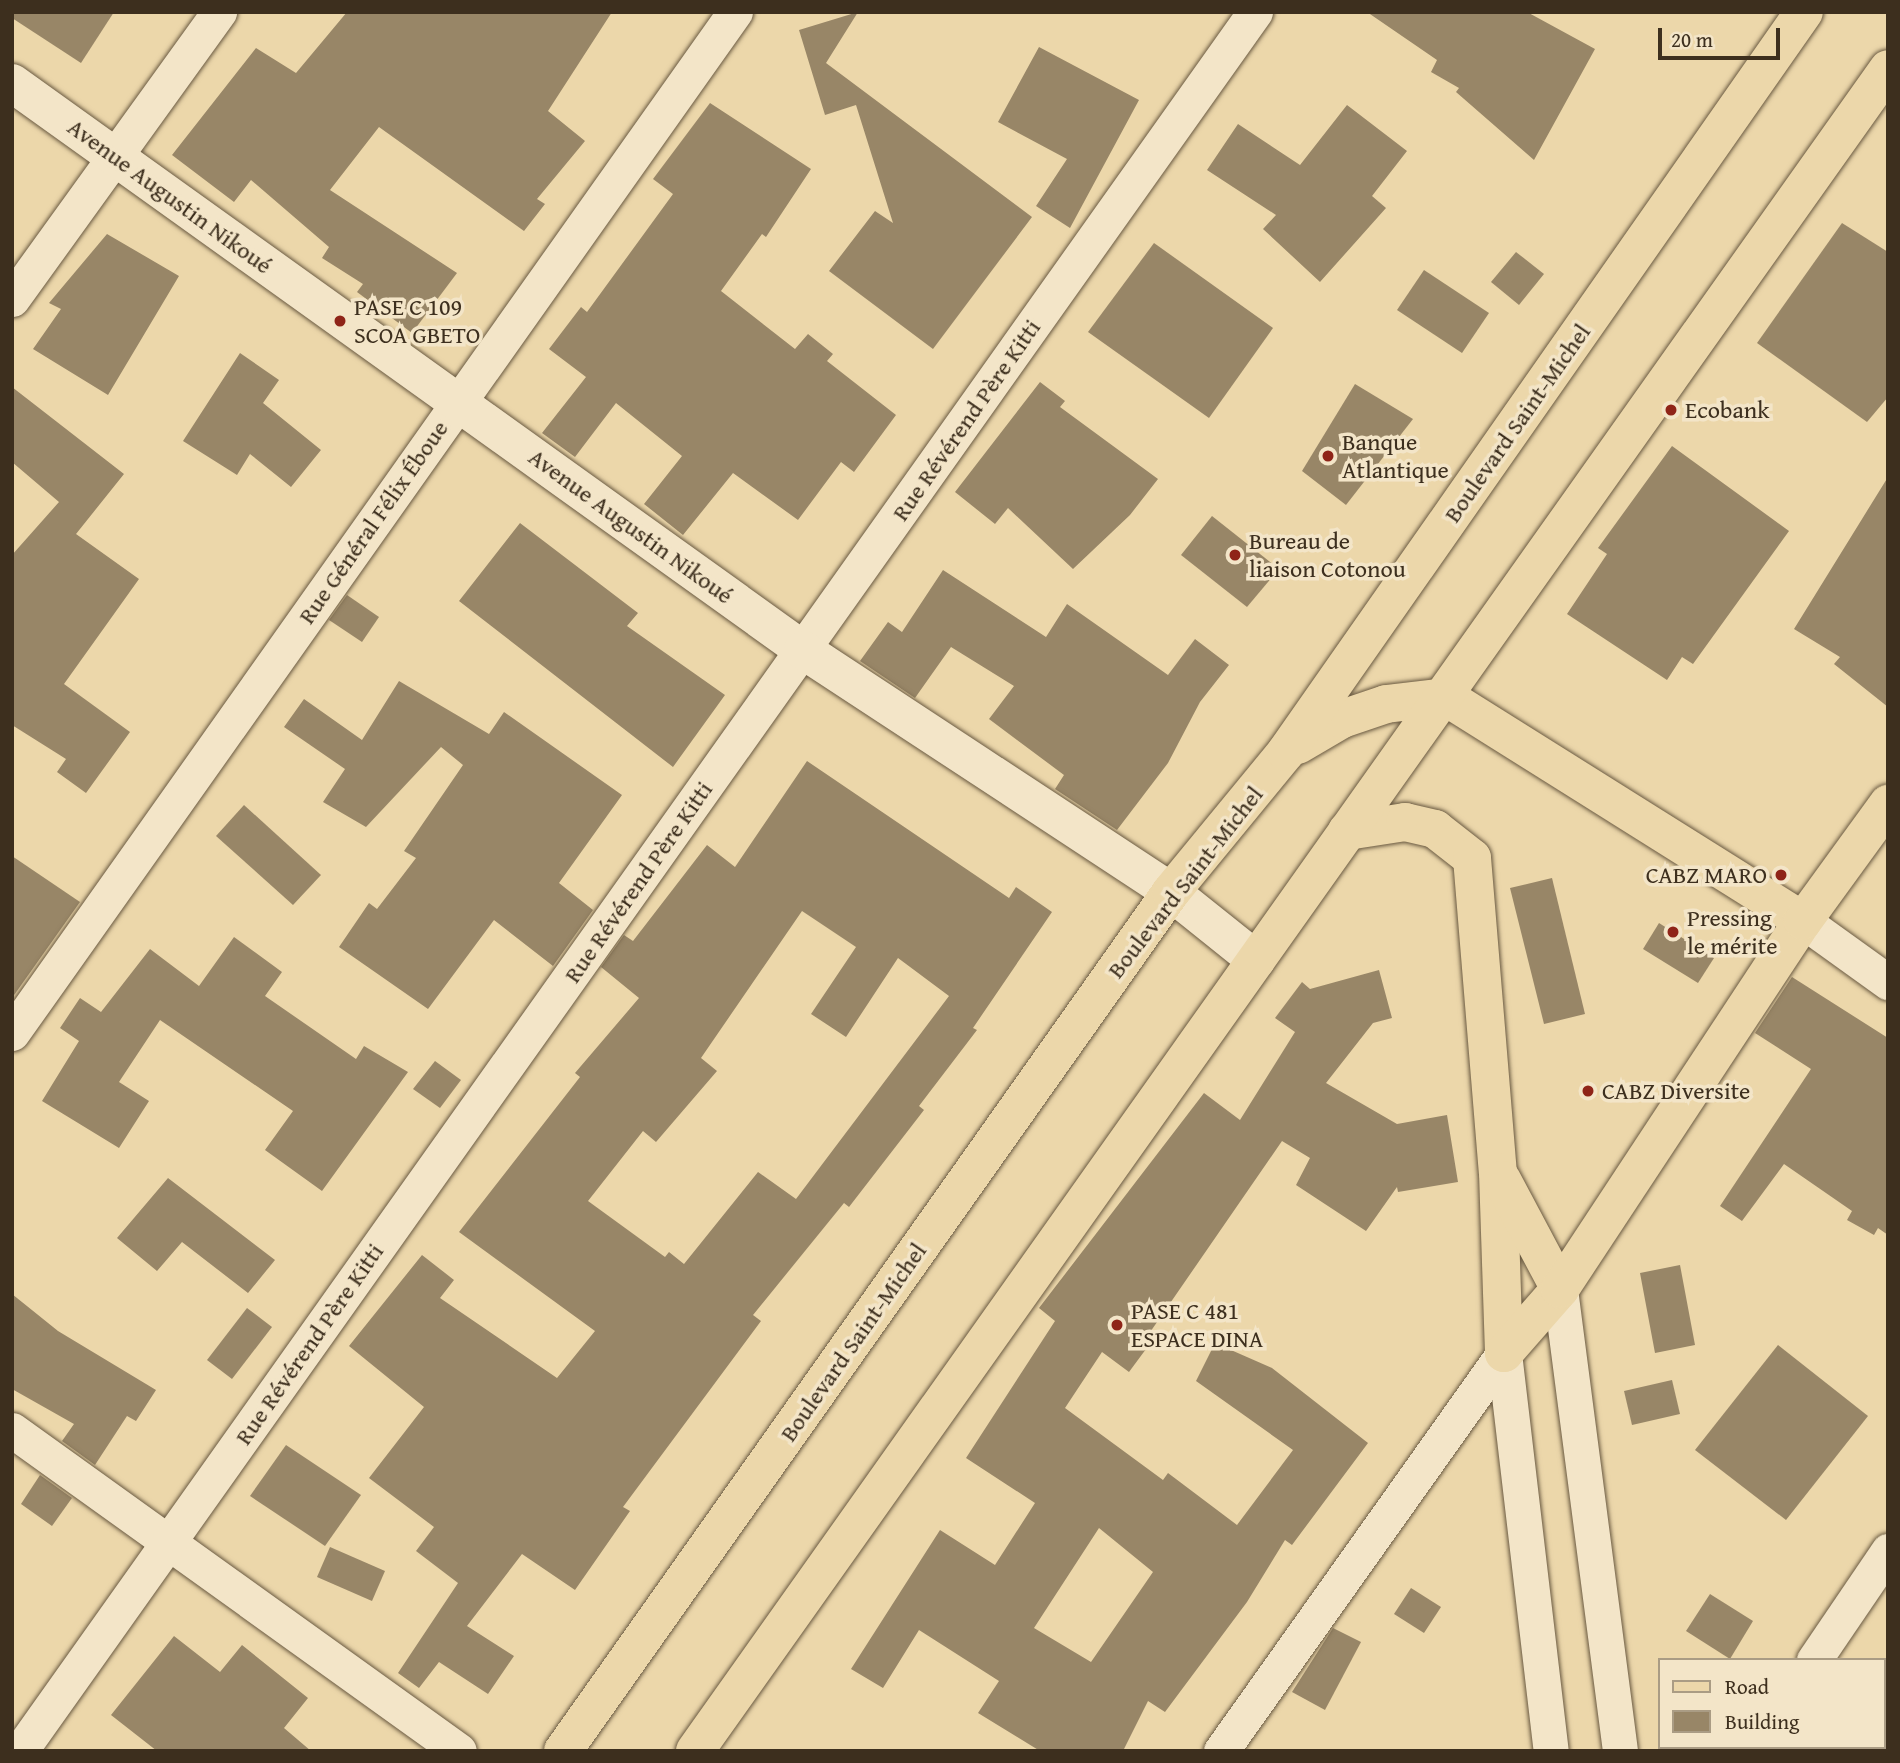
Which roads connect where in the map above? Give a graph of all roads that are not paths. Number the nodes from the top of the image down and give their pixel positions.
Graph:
1 (219, 12) edge
2 (735, 12) edge
3 (1255, 12) edge
4 (1804, 12) edge
5 (1888, 69) edge
6 (12, 83) edge
7 (115, 156) junction
8 (12, 299) edge
9 (458, 402) junction
10 (803, 650) junction
11 (1446, 697) junction
12 (1286, 752) junction
13 (1888, 804) edge
14 (1347, 831) junction
15 (1171, 892) junction
16 (1803, 921) junction
17 (1256, 960) junction
18 (1888, 982) edge
19 (12, 1033) edge
20 (1498, 1172) junction
21 (1560, 1289) junction
22 (1504, 1353) junction
23 (12, 1430) edge
24 (168, 1542) junction
25 (1888, 1551) edge
26 (1815, 1658) edge
27 (20, 1751) edge
28 (459, 1751) edge
29 (563, 1751) edge
30 (695, 1751) edge
31 (1221, 1751) edge
32 (1551, 1751) edge
33 (1620, 1751) edge

1 - 7 street
2 - 9 street, Rue Général Félix Éboue
3 - 10 street, Rue Révérend Père Kitti
4 - 12 main road, Boulevard Saint-Michel
5 - 11 main road
6 - 7 street, Avenue Augustin Nikoué
7 - 8 street
7 - 9 street, Avenue Augustin Nikoué
9 - 10 street, Avenue Augustin Nikoué
9 - 19 street, Rue Général Félix Éboue
10 - 15 street, Avenue Augustin Nikoué
10 - 24 street, Rue Révérend Père Kitti
11 - 12 main road
11 - 14 main road
11 - 16 main road
12 - 15 main road, Boulevard Saint-Michel
13 - 16 main road
14 - 17 main road
14 - 20 main road
15 - 17 street, Avenue Augustin Nikoué
15 - 29 main road, Boulevard Saint-Michel
16 - 18 street
16 - 21 main road
17 - 30 main road
20 - 21 main road
20 - 22 main road
21 - 22 main road
21 - 33 street
22 - 31 street
22 - 32 street
23 - 24 street
24 - 27 street, Rue Révérend Père Kitti
24 - 28 street
25 - 26 street

